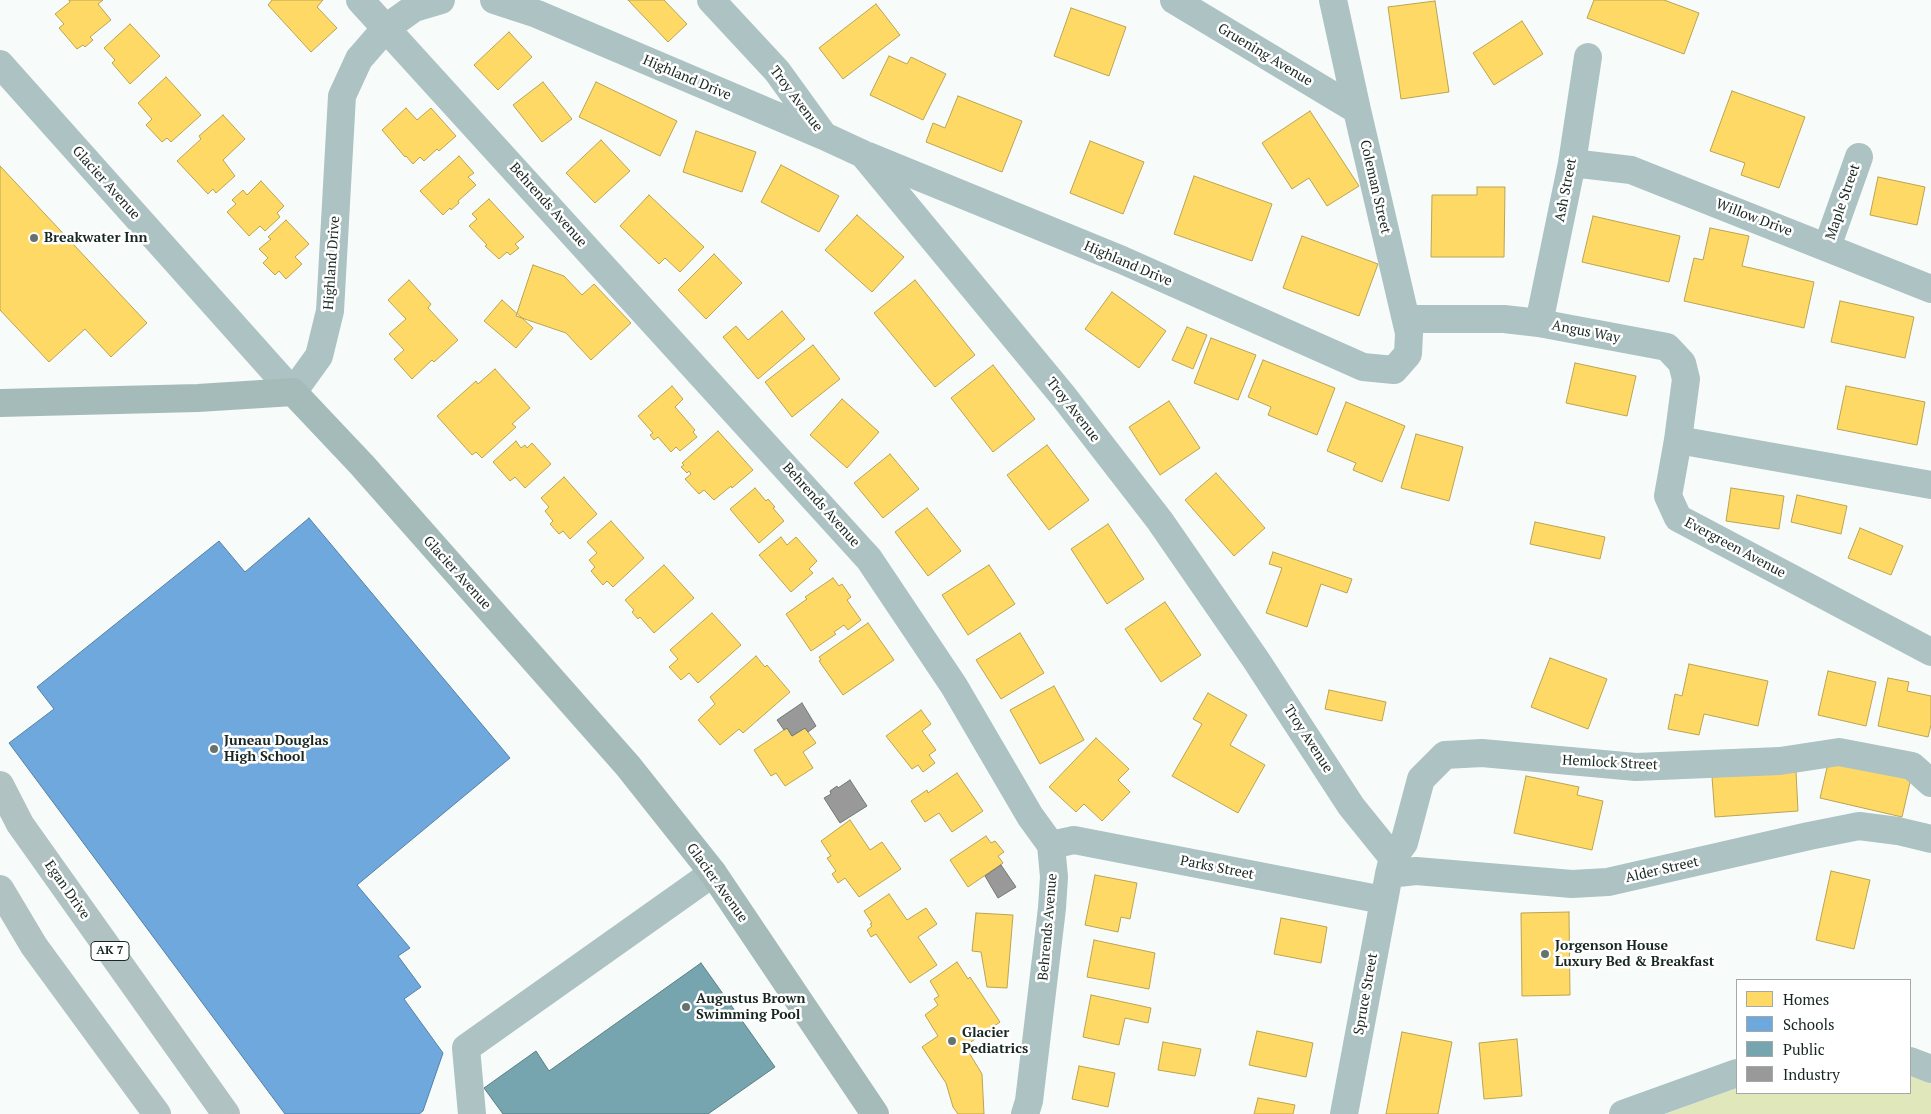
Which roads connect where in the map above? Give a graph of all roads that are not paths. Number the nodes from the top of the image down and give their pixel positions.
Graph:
1 (360, 0) edge
2 (441, 0) edge
3 (494, 0) edge
4 (711, 0) edge
5 (1174, 0) edge
6 (1333, 0) edge
7 (386, 28) junction
8 (1588, 57) dead end
9 (0, 64) edge
10 (1357, 110) junction
11 (824, 136) junction
12 (863, 154) junction
13 (1859, 157) dead end
14 (1572, 163) junction
15 (1827, 247) junction
16 (1931, 289) edge
17 (1406, 319) junction
18 (1539, 323) junction
19 (1394, 370) joint
20 (293, 392) junction
21 (0, 403) edge
22 (1678, 440) junction
23 (1931, 485) edge
24 (1931, 652) edge
25 (1931, 783) edge
26 (0, 785) edge
27 (1931, 839) edge
28 (1051, 845) junction
29 (1391, 866) junction
30 (713, 873) junction
31 (0, 889) edge
32 (1383, 900) junction
33 (1911, 1061) edge
34 (1931, 1069) edge
35 (1736, 1073) edge
36 (157, 1114) edge
37 (226, 1114) edge
38 (472, 1114) edge
39 (875, 1114) edge
40 (1025, 1114) edge
41 (1344, 1114) edge
42 (1623, 1114) edge

1 - 7 street, Behrends Avenue
2 - 7 street, Highland Drive
3 - 11 street, Highland Drive
4 - 11 street, Troy Avenue
5 - 10 street, Gruening Avenue
6 - 10 street, Coleman Street
7 - 20 street, Highland Drive
7 - 28 street, Behrends Avenue
8 - 14 street, Ash Street
9 - 20 street, Glacier Avenue
10 - 17 street, Coleman Street
11 - 12 street, Troy Avenue
12 - 19 street, Highland Drive
12 - 29 street, Troy Avenue
13 - 15 street, Maple Street
14 - 15 street, Willow Drive
14 - 18 street, Ash Street
15 - 16 street, Willow Drive
17 - 18 street, Angus Way
17 - 19 street, Coleman Street
18 - 22 street, Angus Way
20 - 21 main road
20 - 30 main road, Glacier Avenue
22 - 23 street
22 - 24 street, Evergreen Avenue
25 - 29 street, Hemlock Street
26 - 37 highway, Egan Drive / AK 7
27 - 29 street, Alder Street
28 - 32 street, Parks Street
28 - 40 street, Behrends Avenue
29 - 32 street, Spruce Street
30 - 38 street
30 - 39 main road, Glacier Avenue
31 - 36 highway
32 - 41 street, Spruce Street
33 - 34 street
35 - 42 street

